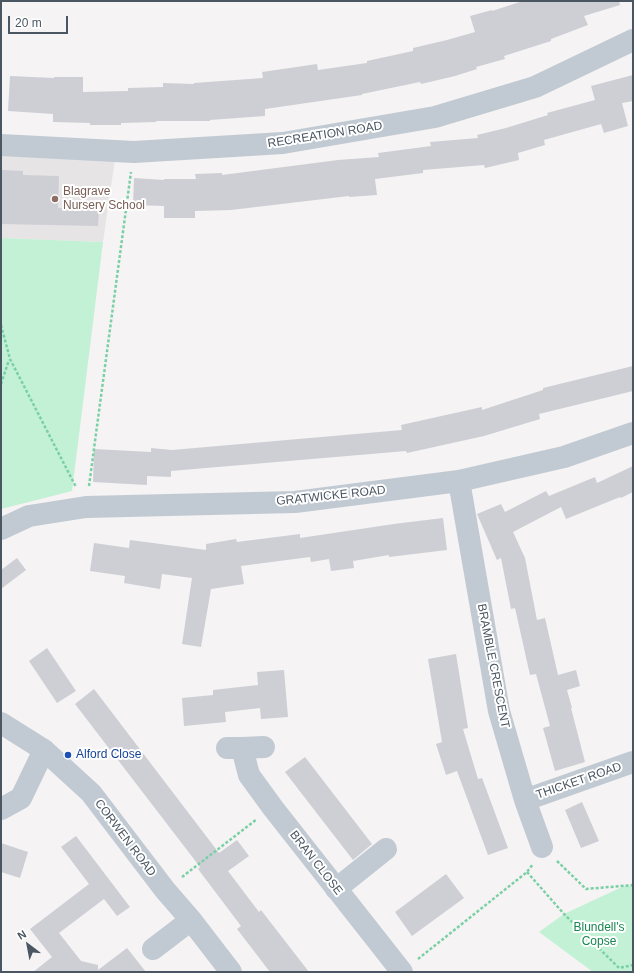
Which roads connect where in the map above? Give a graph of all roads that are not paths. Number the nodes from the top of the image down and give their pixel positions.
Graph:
1 (633, 40) edge
2 (1, 145) edge
3 (633, 433) edge
4 (459, 481) junction
5 (1, 529) edge
6 (1, 723) edge
7 (264, 747) dead end
8 (44, 750) junction
9 (633, 762) edge
10 (525, 800) junction
11 (1, 809) edge
12 (542, 847) road end
13 (386, 849) dead end
14 (336, 888) junction
15 (191, 920) junction
16 (152, 949) dead end
17 (231, 972) edge
18 (402, 972) edge

1 - 2 street, RECREATION ROAD
3 - 4 street, GRATWICKE ROAD
4 - 5 street, GRATWICKE ROAD
4 - 10 street, BRAMBLE CRESCENT
6 - 8 street, CORWEN ROAD
7 - 14 street, BRAN CLOSE
8 - 11 street
8 - 15 street, CORWEN ROAD
9 - 10 street, THICKET ROAD
10 - 12 street, BRAMBLE CRESCENT
13 - 14 street
14 - 18 street, BRAN CLOSE
15 - 16 street
15 - 17 street, CORWEN ROAD

